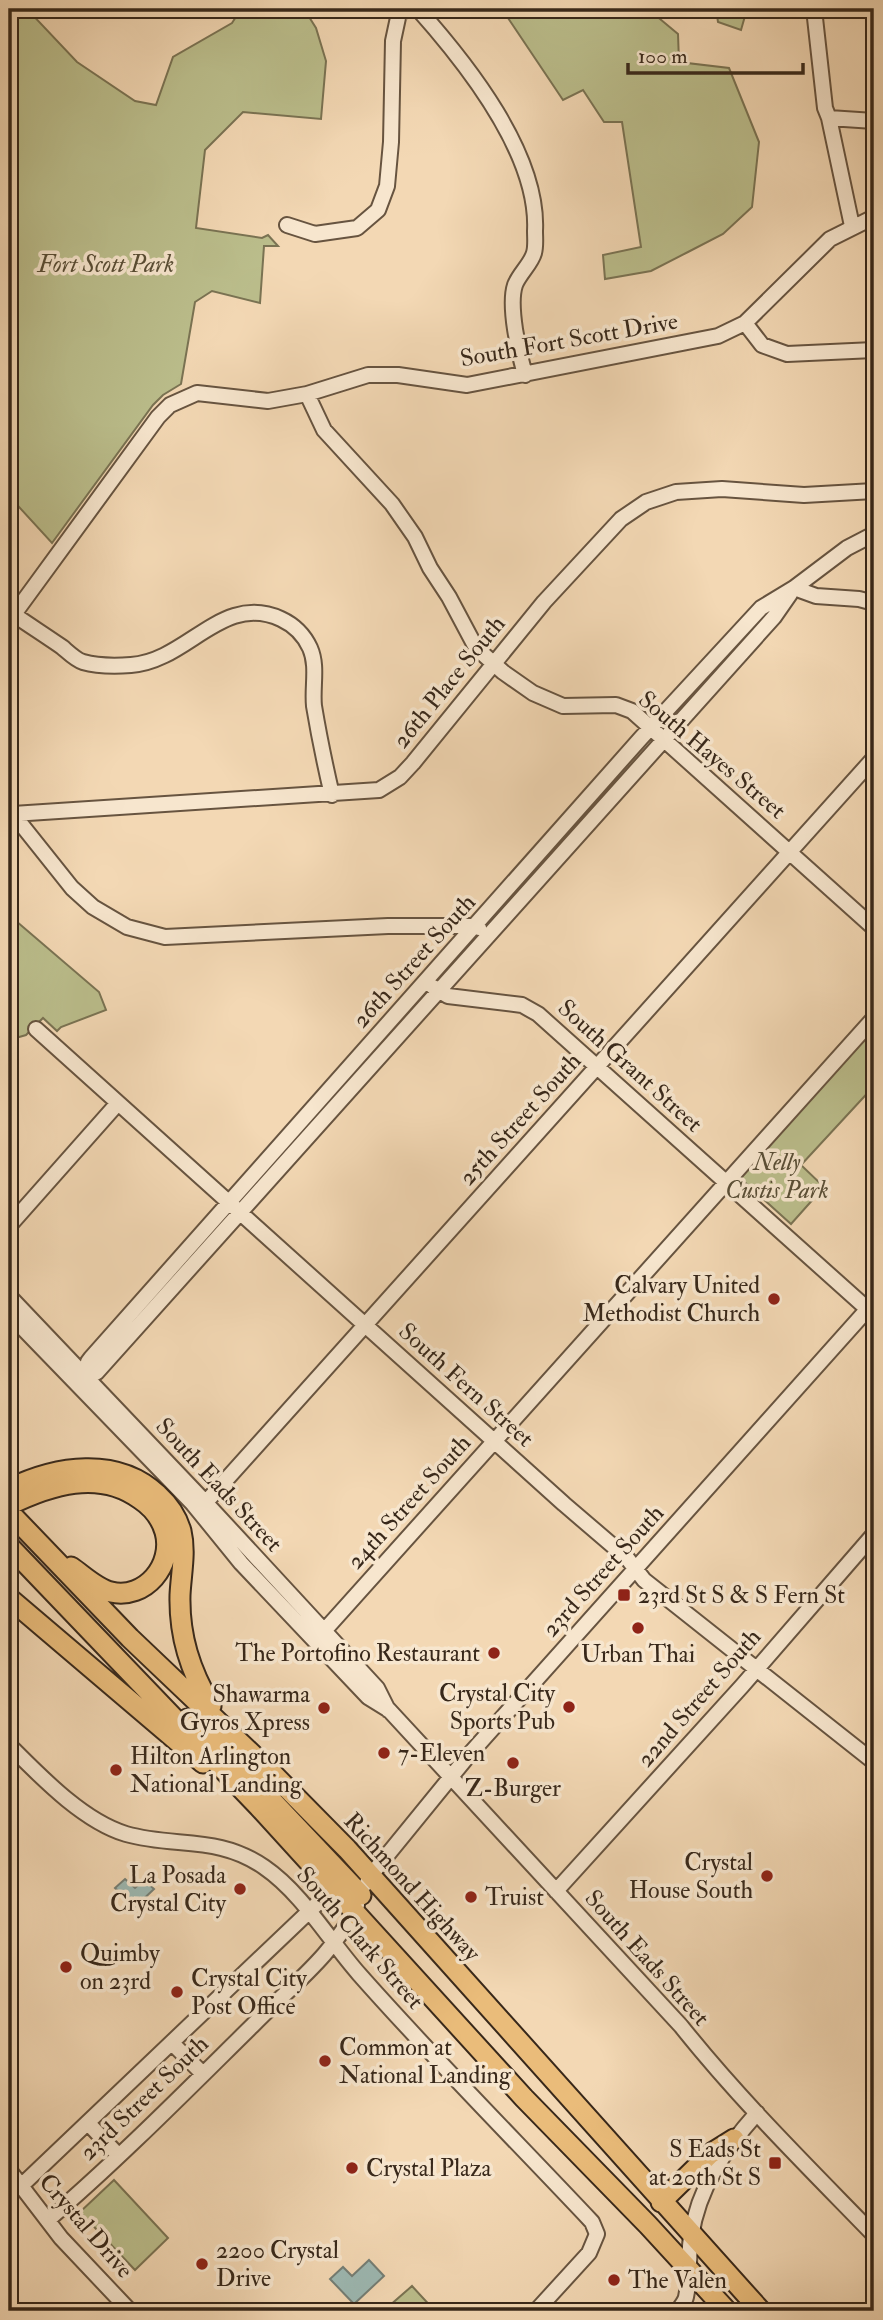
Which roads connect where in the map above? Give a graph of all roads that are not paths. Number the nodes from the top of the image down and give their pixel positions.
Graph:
1 (410, 9) edge
2 (418, 9) edge
3 (814, 9) edge
4 (829, 118) junction
5 (874, 121) edge
6 (874, 217) edge
7 (287, 225) dead end
8 (852, 226) junction
9 (745, 323) junction
10 (874, 350) edge
11 (525, 375) junction
12 (307, 394) junction
13 (874, 491) edge
14 (874, 534) edge
15 (794, 588) junction
16 (874, 603) edge
17 (11, 618) edge
18 (493, 663) junction
19 (651, 728) junction
20 (664, 739) junction
21 (874, 758) edge
22 (332, 794) junction
23 (11, 811) edge
24 (790, 852) junction
25 (475, 926) junction
26 (874, 928) edge
27 (489, 934) junction
28 (426, 982) junction
29 (439, 990) junction
30 (874, 1018) edge
31 (36, 1029) dead end
32 (597, 1067) junction
33 (118, 1103) junction
34 (726, 1182) junction
35 (235, 1208) junction
36 (9, 1226) edge
37 (9, 1296) edge
38 (872, 1308) edge
39 (9, 1314) edge
40 (366, 1325) junction
41 (81, 1382) junction
42 (494, 1440) junction
43 (62, 1477) junction
44 (9, 1489) edge
45 (9, 1505) edge
46 (203, 1506) junction
47 (9, 1512) edge
48 (874, 1534) edge
49 (9, 1546) edge
50 (41, 1547) junction
51 (635, 1569) junction
52 (9, 1598) edge
53 (319, 1636) junction
54 (756, 1669) junction
55 (159, 1702) junction
56 (222, 1725) junction
57 (9, 1745) edge
58 (874, 1760) edge
59 (451, 1777) junction
60 (259, 1807) junction
61 (371, 1875) junction
62 (556, 1891) junction
63 (352, 1896) junction
64 (309, 1913) junction
65 (334, 1944) junction
66 (172, 2043) junction
67 (202, 2074) junction
68 (757, 2113) junction
69 (88, 2123) junction
70 (734, 2139) junction
71 (118, 2155) junction
72 (9, 2170) edge
73 (21, 2186) junction
74 (661, 2202) junction
75 (48, 2220) junction
76 (691, 2235) junction
77 (874, 2235) edge
78 (687, 2268) junction
79 (130, 2311) edge
80 (536, 2311) edge
81 (678, 2311) edge
82 (727, 2311) edge
83 (761, 2311) edge

1 - 7 street
2 - 11 street
3 - 4 street
4 - 5 street
4 - 8 street
6 - 8 street, South Fort Scott Drive
8 - 9 street, South Fort Scott Drive
9 - 10 street
9 - 11 street, South Fort Scott Drive
11 - 12 street, South Fort Scott Drive
12 - 17 street, South Fort Scott Drive
12 - 18 street, South Hayes Street
13 - 18 street, 26th Place South
14 - 15 street, 26th Street South
15 - 16 street
15 - 19 street, 26th Street South
15 - 20 street, 26th Street South
17 - 22 street
18 - 19 street, South Hayes Street
18 - 22 street, 26th Place South
19 - 20 street, South Hayes Street
19 - 25 street, 26th Street South
20 - 24 street, South Hayes Street
20 - 27 street, 26th Street South
21 - 24 street, 25th Street South
22 - 23 street, 26th Place South
23 - 25 street
24 - 26 street, South Hayes Street
24 - 32 street, 25th Street South
25 - 27 street
25 - 28 street, 26th Street South
27 - 29 street, 26th Street South
28 - 29 street, South Grant Street
28 - 35 street, 26th Street South
29 - 32 street, South Grant Street
29 - 35 street, 26th Street South
30 - 34 street, 24th Street South
31 - 33 street, South Fern Street
32 - 34 street, South Grant Street
32 - 40 street, 25th Street South
33 - 35 street, South Fern Street
33 - 36 street
34 - 38 street, South Grant Street
34 - 42 street, 24th Street South
35 - 40 street, South Fern Street
35 - 41 street, 26th Street South
37 - 41 street, South Eads Street
38 - 51 street, 23rd Street South
39 - 41 street, South Eads Street
40 - 42 street, South Fern Street
40 - 46 street, 25th Street South
41 - 46 street, South Eads Street
42 - 51 street, South Fern Street
42 - 53 street, 24th Street South
43 - 44 highway
43 - 45 highway
43 - 50 highway
43 - 56 highway
46 - 53 street, South Eads Street
47 - 50 highway, Richmond Highway
48 - 54 street, 22nd Street South
49 - 55 highway
50 - 56 highway, Richmond Highway
51 - 54 street, South Fern Street
51 - 59 street, 23rd Street South
52 - 60 highway
53 - 59 street, South Eads Street
54 - 58 street, South Fern Street
54 - 62 street, 22nd Street South
55 - 60 highway
55 - 63 highway
56 - 61 highway, Richmond Highway
57 - 64 street, South Clark Street
59 - 61 street, 23rd Street South
59 - 62 street, South Eads Street
60 - 63 highway
61 - 63 street, 23rd Street South
61 - 74 highway, Richmond Highway
62 - 68 street, South Eads Street
63 - 64 street, 23rd Street South
63 - 65 street, 23rd Street South
63 - 78 highway
64 - 65 street, South Clark Street
64 - 66 street, 23rd Street South
65 - 67 street, 23rd Street South
65 - 80 street, South Clark Street
66 - 67 street
66 - 69 street, 23rd Street South
67 - 71 street, 23rd Street South
68 - 70 street
68 - 77 street, South Eads Street
69 - 71 street
69 - 73 street, 23rd Street South
70 - 74 highway
70 - 76 street
71 - 75 street, 23rd Street South
72 - 73 street, Crystal Drive
73 - 75 street, Crystal Drive
74 - 76 highway, Richmond Highway
75 - 79 street, Crystal Drive
76 - 78 street
76 - 83 highway, Richmond Highway
78 - 81 street
78 - 82 highway

